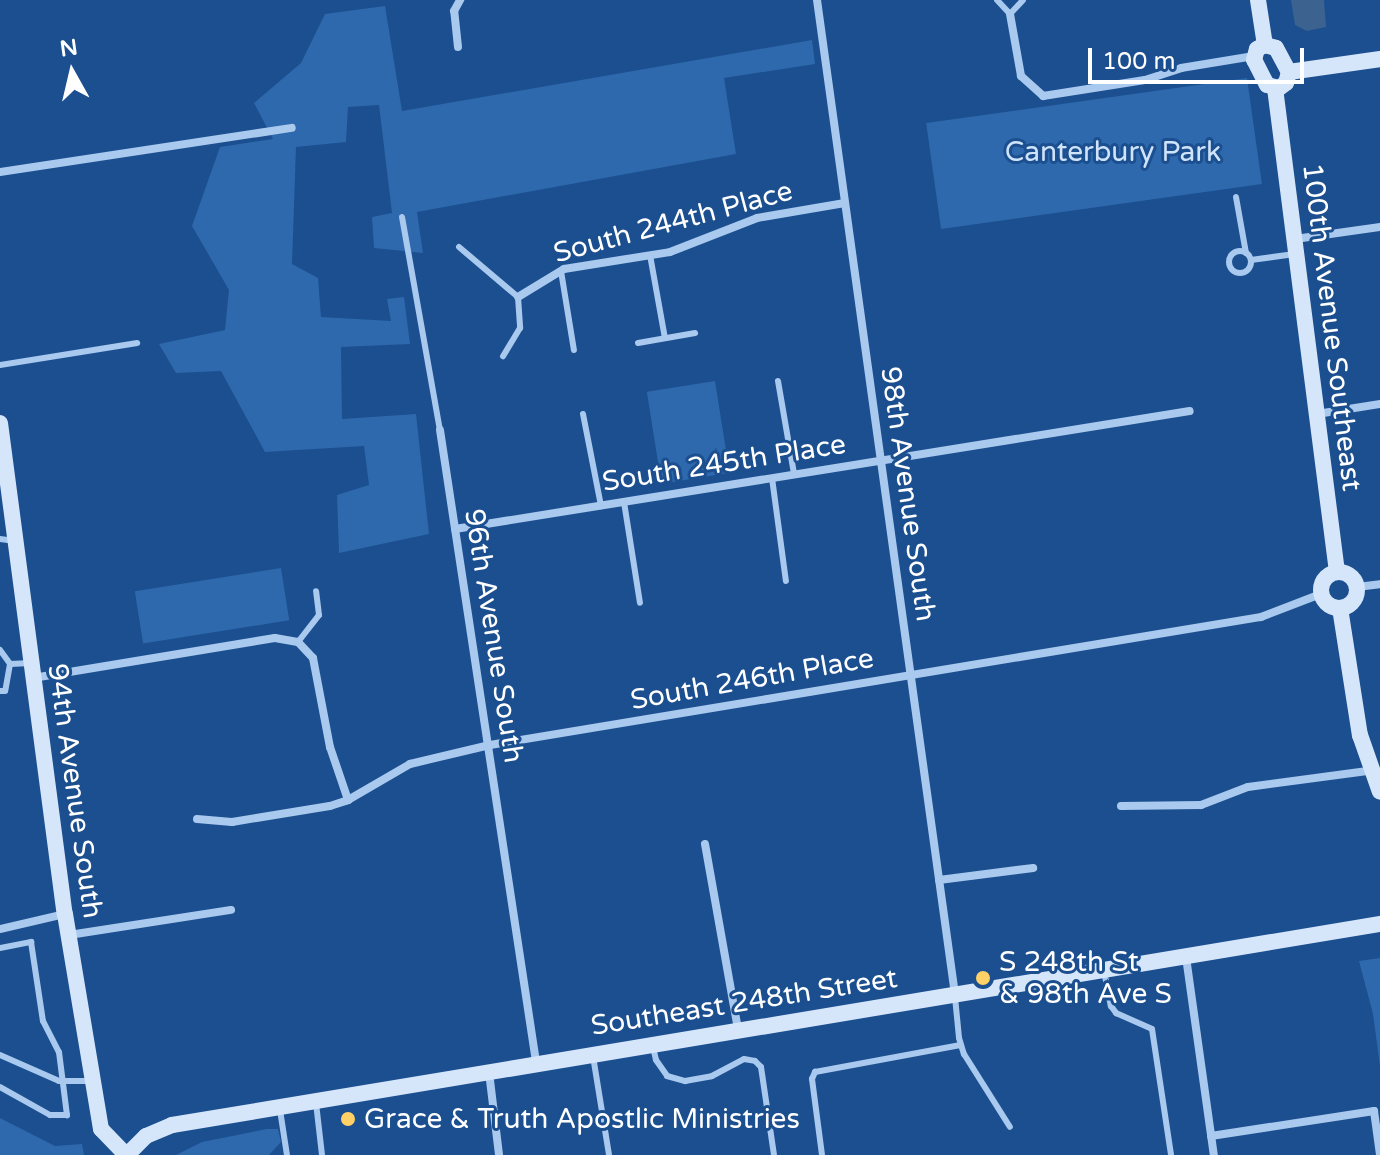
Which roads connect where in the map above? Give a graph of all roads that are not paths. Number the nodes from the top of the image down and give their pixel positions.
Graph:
1 (460, 0) edge
2 (817, 0) edge
3 (997, 0) edge
4 (1023, 0) edge
5 (1258, 0) edge
6 (1010, 14) junction
7 (458, 47) dead end
8 (1259, 50) junction
9 (1380, 59) edge
10 (1289, 72) junction
11 (1275, 88) junction
12 (292, 128) dead end
13 (0, 172) edge
14 (1236, 197) dead end
15 (845, 203) junction
16 (402, 217) dead end
17 (1380, 227) edge
18 (1295, 246) junction
19 (459, 247) dead end
20 (1246, 253) junction
21 (650, 255) junction
22 (1251, 260) junction
23 (561, 271) junction
24 (518, 297) junction
25 (695, 333) dead end
26 (665, 338) junction
27 (137, 343) dead end
28 (638, 343) dead end
29 (574, 350) dead end
30 (503, 356) dead end
31 (0, 365) edge
32 (778, 381) dead end
33 (1380, 404) edge
34 (1190, 411) dead end
35 (583, 414) dead end
36 (1317, 414) junction
37 (440, 430) joint
38 (1, 431) edge
39 (881, 461) junction
40 (794, 474) junction
41 (3, 475) edge
42 (772, 478) junction
43 (624, 502) junction
44 (601, 506) junction
45 (455, 529) junction
46 (8, 540) edge
47 (1337, 572) junction
48 (786, 581) dead end
49 (1380, 584) edge
50 (1357, 587) junction
51 (316, 591) dead end
52 (1321, 594) junction
53 (640, 603) dead end
54 (1340, 608) junction
55 (298, 642) junction
56 (0, 650) edge
57 (10, 664) junction
58 (32, 670) junction
59 (911, 675) junction
60 (0, 691) edge
61 (490, 745) junction
62 (1377, 770) edge
63 (1380, 792) edge
64 (348, 800) junction
65 (1121, 806) dead end
66 (197, 819) dead end
67 (705, 844) dead end
68 (1033, 868) dead end
69 (939, 880) junction
70 (231, 910) dead end
71 (65, 914) junction
72 (1380, 924) edge
73 (0, 929) edge
74 (68, 936) junction
75 (0, 948) edge
76 (1186, 957) junction
77 (1104, 971) junction
78 (955, 994) junction
79 (738, 1029) junction
80 (653, 1043) junction
81 (961, 1045) junction
82 (593, 1053) junction
83 (0, 1055) edge
84 (536, 1062) junction
85 (489, 1072) junction
86 (93, 1081) junction
87 (63, 1082) junction
88 (0, 1087) edge
89 (316, 1101) junction
90 (280, 1107) junction
91 (1010, 1127) dead end
92 (1211, 1136) junction
93 (127, 1155) edge
94 (287, 1155) edge
95 (322, 1155) edge
96 (499, 1155) edge
97 (609, 1155) edge
98 (774, 1155) edge
99 (822, 1155) edge
100 (1171, 1155) edge
101 (1214, 1155) edge
102 (1380, 1155) edge

1 - 7 street
2 - 15 street, 98th Avenue South
3 - 6 lane
4 - 6 lane
5 - 8 street
6 - 8 street
8 - 10 street
8 - 11 street
9 - 10 street
10 - 11 street
11 - 18 street, 100th Avenue Southeast
12 - 13 street
14 - 20 lane
15 - 21 street, South 244th Place
15 - 39 street, 98th Avenue South
16 - 37 lane, 96th Avenue South
17 - 18 street
18 - 22 lane
18 - 36 street, 100th Avenue Southeast
19 - 24 lane
20 - 22 lane
20 - 22 lane
21 - 23 street, South 244th Place
21 - 26 lane
23 - 24 street, South 244th Place
23 - 29 lane
24 - 30 lane
25 - 26 lane
26 - 28 lane
27 - 31 lane
32 - 40 lane
33 - 36 street
34 - 39 street, South 245th Place
35 - 44 lane
36 - 47 street, 100th Avenue Southeast
37 - 45 street, 96th Avenue South
38 - 41 street, 94th Avenue South
39 - 40 street, South 245th Place
39 - 59 street, 98th Avenue South
40 - 42 street, South 245th Place
41 - 46 street, 94th Avenue South
42 - 43 street, South 245th Place
42 - 48 lane
43 - 44 street, South 245th Place
43 - 53 lane
44 - 45 street, South 245th Place
45 - 61 street, 96th Avenue South
46 - 58 street, 94th Avenue South
47 - 50 street
47 - 52 street
49 - 50 street
50 - 54 street
51 - 55 lane
52 - 54 street
52 - 59 street, South 246th Place
54 - 62 street
55 - 58 street
55 - 64 street
56 - 57 lane
57 - 58 lane
57 - 60 lane
58 - 71 street, 94th Avenue South
59 - 61 street, South 246th Place
59 - 69 street, 98th Avenue South
61 - 64 street, South 246th Place
61 - 84 street, 96th Avenue South
62 - 63 street
62 - 65 street
64 - 66 street, South 246th Place
67 - 79 street
68 - 69 street
69 - 78 street, 98th Avenue South
70 - 74 street
71 - 73 street
71 - 74 street, 94th Avenue South
72 - 76 street, Southeast 248th Street
74 - 86 street, 94th Avenue South
75 - 87 lane
76 - 77 street, Southeast 248th Street
76 - 92 street
77 - 78 street, Southeast 248th Street
77 - 100 lane
78 - 79 street, Southeast 248th Street
78 - 81 lane
79 - 80 street, Southeast 248th Street
80 - 82 street, Southeast 248th Street
80 - 98 lane
81 - 91 lane
81 - 99 lane
82 - 84 street, Southeast 248th Street
82 - 97 lane
83 - 87 lane
84 - 85 street, Southeast 248th Street
85 - 89 street, Southeast 248th Street
85 - 96 street
86 - 87 lane
86 - 93 street, 94th Avenue South
87 - 88 lane
89 - 90 street, Southeast 248th Street
89 - 95 lane
90 - 93 street, Southeast 248th Street
90 - 94 lane
92 - 101 street
92 - 102 street

